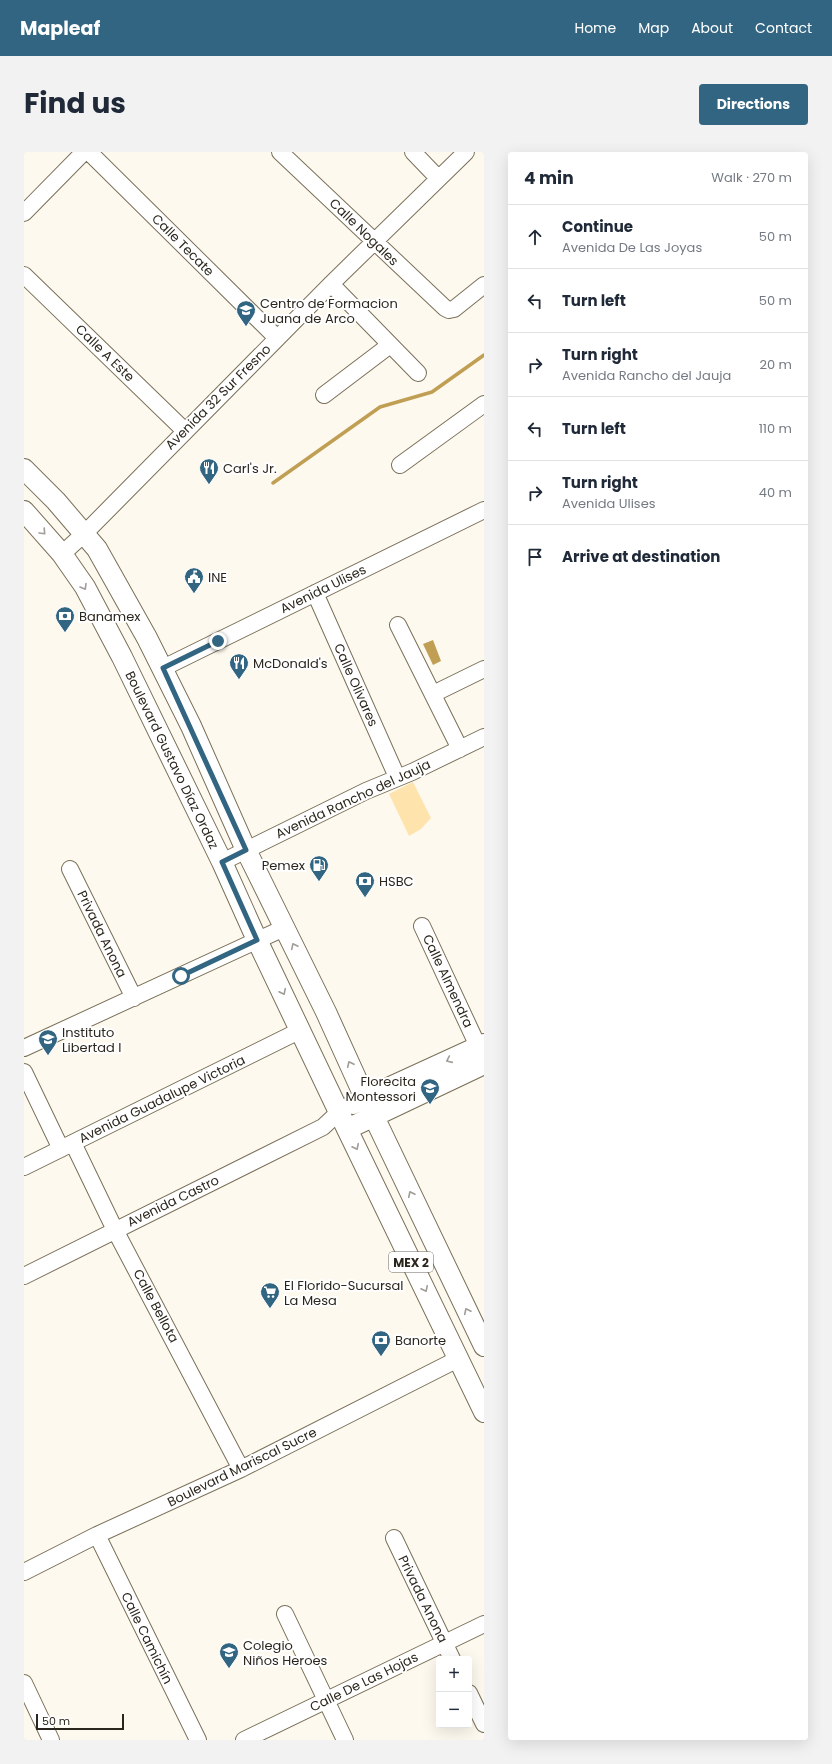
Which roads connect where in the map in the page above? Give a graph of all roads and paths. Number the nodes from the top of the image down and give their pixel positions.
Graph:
1 (84, 152) edge
2 (89, 152) edge
3 (280, 152) edge
4 (413, 152) edge
5 (466, 152) edge
6 (438, 178) junction
7 (24, 213) edge
8 (374, 241) junction
9 (24, 275) edge
10 (331, 284) junction
11 (484, 285) edge
12 (277, 338) junction
13 (390, 345) junction
14 (418, 373) dead end
15 (324, 395) dead end
16 (484, 404) edge
17 (185, 431) junction
18 (400, 465) dead end
19 (24, 469) edge
20 (484, 510) edge
21 (24, 511) edge
22 (85, 533) junction
23 (62, 554) junction
24 (315, 593) junction
25 (398, 625) dead end
26 (163, 668) junction
27 (484, 669) edge
28 (433, 694) junction
29 (484, 737) edge
30 (460, 749) junction
31 (397, 778) junction
32 (246, 850) junction
33 (222, 862) junction
34 (70, 870) dead end
35 (422, 926) dead end
36 (284, 928) junction
37 (257, 940) junction
38 (134, 998) junction
39 (301, 1030) junction
40 (24, 1048) edge
41 (483, 1053) edge
42 (24, 1072) edge
43 (365, 1098) junction
44 (374, 1116) junction
45 (343, 1120) junction
46 (67, 1146) junction
47 (24, 1167) edge
48 (115, 1230) junction
49 (24, 1276) edge
50 (484, 1346) edge
51 (458, 1359) junction
52 (484, 1412) edge
53 (241, 1468) junction
54 (97, 1535) junction
55 (394, 1538) dead end
56 (24, 1572) edge
57 (285, 1614) dead end
58 (484, 1624) edge
59 (444, 1642) junction
60 (451, 1656) edge
61 (24, 1683) edge
62 (472, 1699) edge
63 (327, 1700) junction
64 (484, 1724) edge
65 (50, 1740) edge
66 (198, 1740) edge
67 (244, 1740) edge
68 (345, 1740) edge

1 - 7 street
2 - 12 street, Calle Tecate
3 - 8 street, Calle Nogales
4 - 6 street
5 - 6 street, Avenida 32 Sur Fresno
6 - 8 street, Avenida 32 Sur Fresno
8 - 10 street, Avenida 32 Sur Fresno
8 - 11 street, Calle Nogales
9 - 17 street, Calle A Este
10 - 12 street, Avenida 32 Sur Fresno
10 - 13 street
12 - 17 street, Avenida 32 Sur Fresno
13 - 14 street
13 - 15 street
16 - 18 street
17 - 22 street, Avenida 32 Sur Fresno
19 - 22 main road, MEX 2
20 - 24 street, Avenida Ulises
21 -> 23 main road, Boulevard Gustavo Díaz Ordaz / MEX 2
22 - 23 street, Avenida 32 Sur Fresno
22 - 26 main road, MEX 2
23 -> 33 main road, Boulevard Gustavo Díaz Ordaz / MEX 2
24 - 26 street, Avenida Ulises
24 - 31 street, Calle Olivares
25 - 28 street
26 - 32 main road, MEX 2
27 - 28 street
28 - 30 street
29 - 30 street, Avenida Rancho del Jauja
30 - 31 street, Avenida Rancho del Jauja
31 - 32 street, Avenida Rancho del Jauja
32 - 33 street, Avenida Rancho del Jauja
32 - 36 main road, MEX 2
33 - 37 main road, Boulevard Gustavo Díaz Ordaz / MEX 2
34 - 38 street, Privada Anona
35 - 41 street, Calle Almendra
36 - 37 street
43 -> 36 main road, MEX 2
37 - 38 street
37 -> 39 main road, Boulevard Gustavo Díaz Ordaz / MEX 2
38 - 40 street
39 - 45 main road, Boulevard Gustavo Díaz Ordaz / MEX 2
39 - 46 street, Avenida Guadalupe Victoria
41 -> 43 main road
41 - 44 main road
42 - 46 street, Calle Bellota
43 - 44 main road, MEX 2
43 - 45 main road
44 - 45 main road
50 -> 44 main road, MEX 2
45 - 48 street, Avenida Castro
45 -> 51 main road, Boulevard Gustavo Díaz Ordaz / MEX 2
46 - 47 street, Avenida Guadalupe Victoria
46 - 48 street, Calle Bellota
48 - 49 street, Avenida Castro
48 - 53 street, Calle Bellota
51 - 52 main road, Boulevard Gustavo Díaz Ordaz / MEX 2
51 - 53 street, Boulevard Mariscal Sucre
53 - 54 street, Boulevard Mariscal Sucre
54 - 56 street, Boulevard Mariscal Sucre
54 - 66 street, Calle Camichín
55 - 59 street, Privada Anona
57 - 63 street
58 - 59 street, Calle De Las Hojas
59 - 60 street, Privada Anona
59 - 63 street, Calle De Las Hojas
61 - 65 street
62 - 64 street
63 - 67 street, Calle De Las Hojas
63 - 68 street

